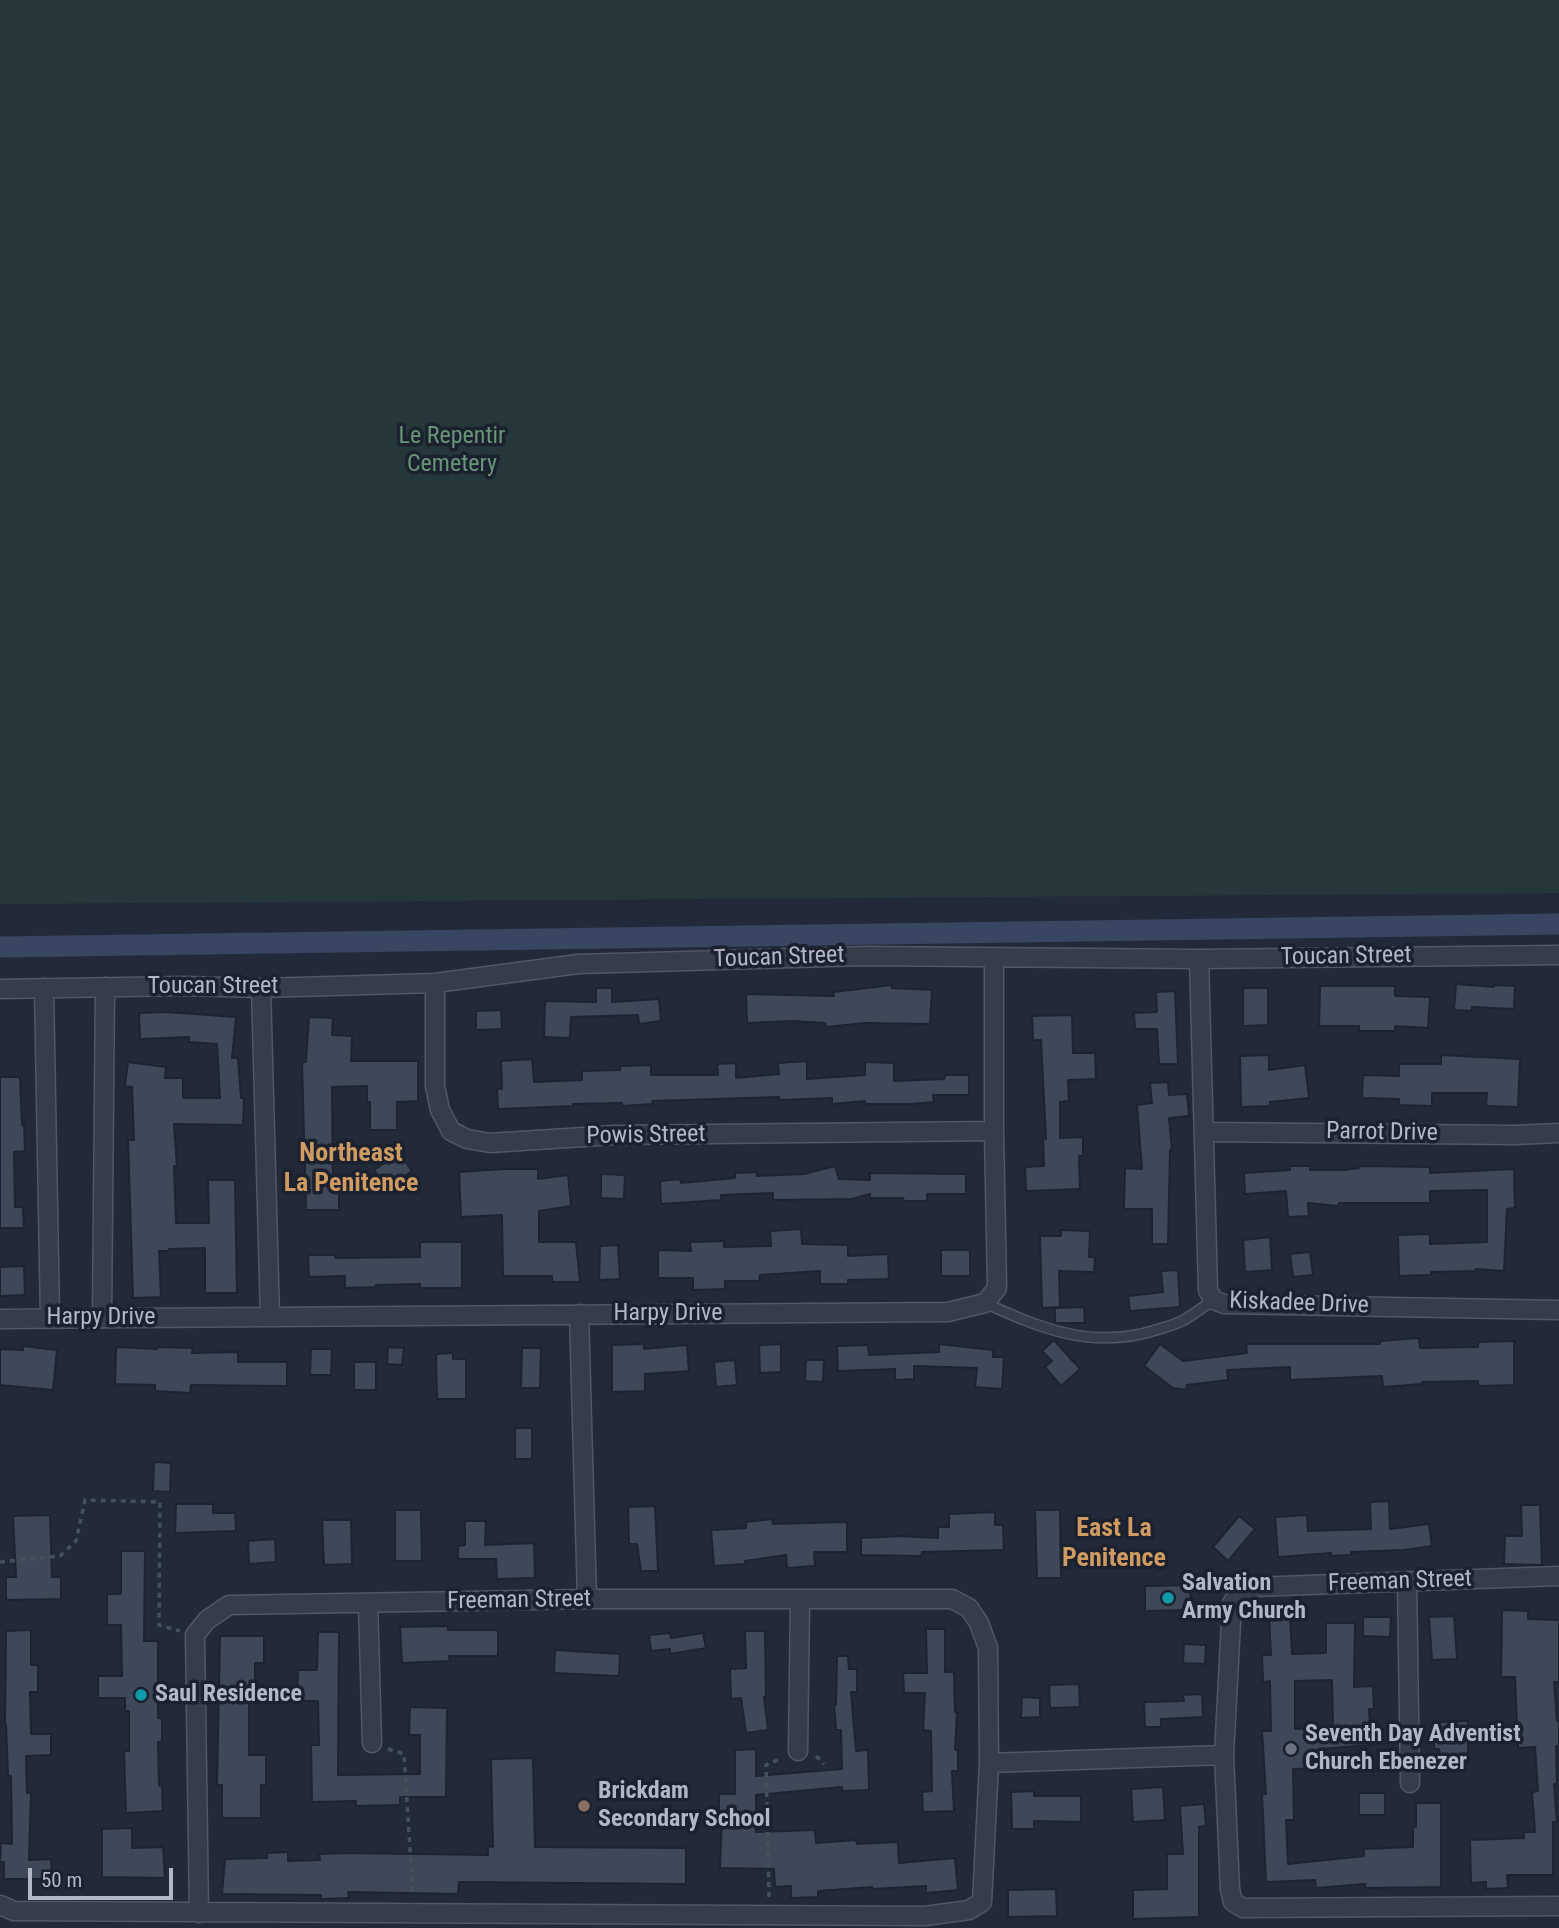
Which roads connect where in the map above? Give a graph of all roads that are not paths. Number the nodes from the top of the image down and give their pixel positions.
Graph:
1 (1559, 955) edge
2 (994, 957) junction
3 (1199, 959) junction
4 (435, 983) junction
5 (105, 987) junction
6 (44, 988) junction
7 (261, 988) junction
8 (0, 989) edge
9 (994, 1131) junction
10 (1204, 1132) junction
11 (1559, 1133) edge
12 (1213, 1300) junction
13 (985, 1303) junction
14 (1559, 1310) edge
15 (579, 1314) junction
16 (270, 1317) junction
17 (50, 1318) junction
18 (102, 1318) junction
19 (0, 1319) edge
20 (1559, 1576) edge
21 (1407, 1581) junction
22 (587, 1600) junction
23 (800, 1600) junction
24 (368, 1603) junction
25 (372, 1743) road end
26 (798, 1751) road end
27 (1224, 1755) junction
28 (989, 1763) junction
29 (1410, 1783) dead end
30 (0, 1905) edge
31 (1559, 1906) edge
32 (199, 1913) junction

1 - 3 street, Toucan Street
2 - 3 street, Toucan Street
2 - 4 street, Toucan Street
2 - 9 street
3 - 10 street, Kiskadee Drive
4 - 7 street, Toucan Street
4 - 9 street, Powis Street
5 - 6 street, Toucan Street
5 - 7 street, Toucan Street
5 - 18 street
6 - 8 street, Toucan Street
6 - 17 street
7 - 16 street
9 - 13 street
10 - 11 street, Parrot Drive
10 - 12 street, Kiskadee Drive
12 - 13 lane
12 - 14 street, Kiskadee Drive
13 - 15 street, Harpy Drive
15 - 16 street, Harpy Drive
15 - 22 street
16 - 18 street, Harpy Drive
17 - 18 street, Harpy Drive
17 - 19 street, Harpy Drive
20 - 21 street, Freeman Street
21 - 27 street, Freeman Street
21 - 29 street
22 - 23 street, Freeman Street
22 - 24 street, Freeman Street
23 - 26 street
23 - 28 street, Freeman Street
24 - 25 street
24 - 32 street, Freeman Street
27 - 28 street
27 - 31 street, Freeman Street
28 - 32 street, Freeman Street
30 - 32 street, Freeman Street

